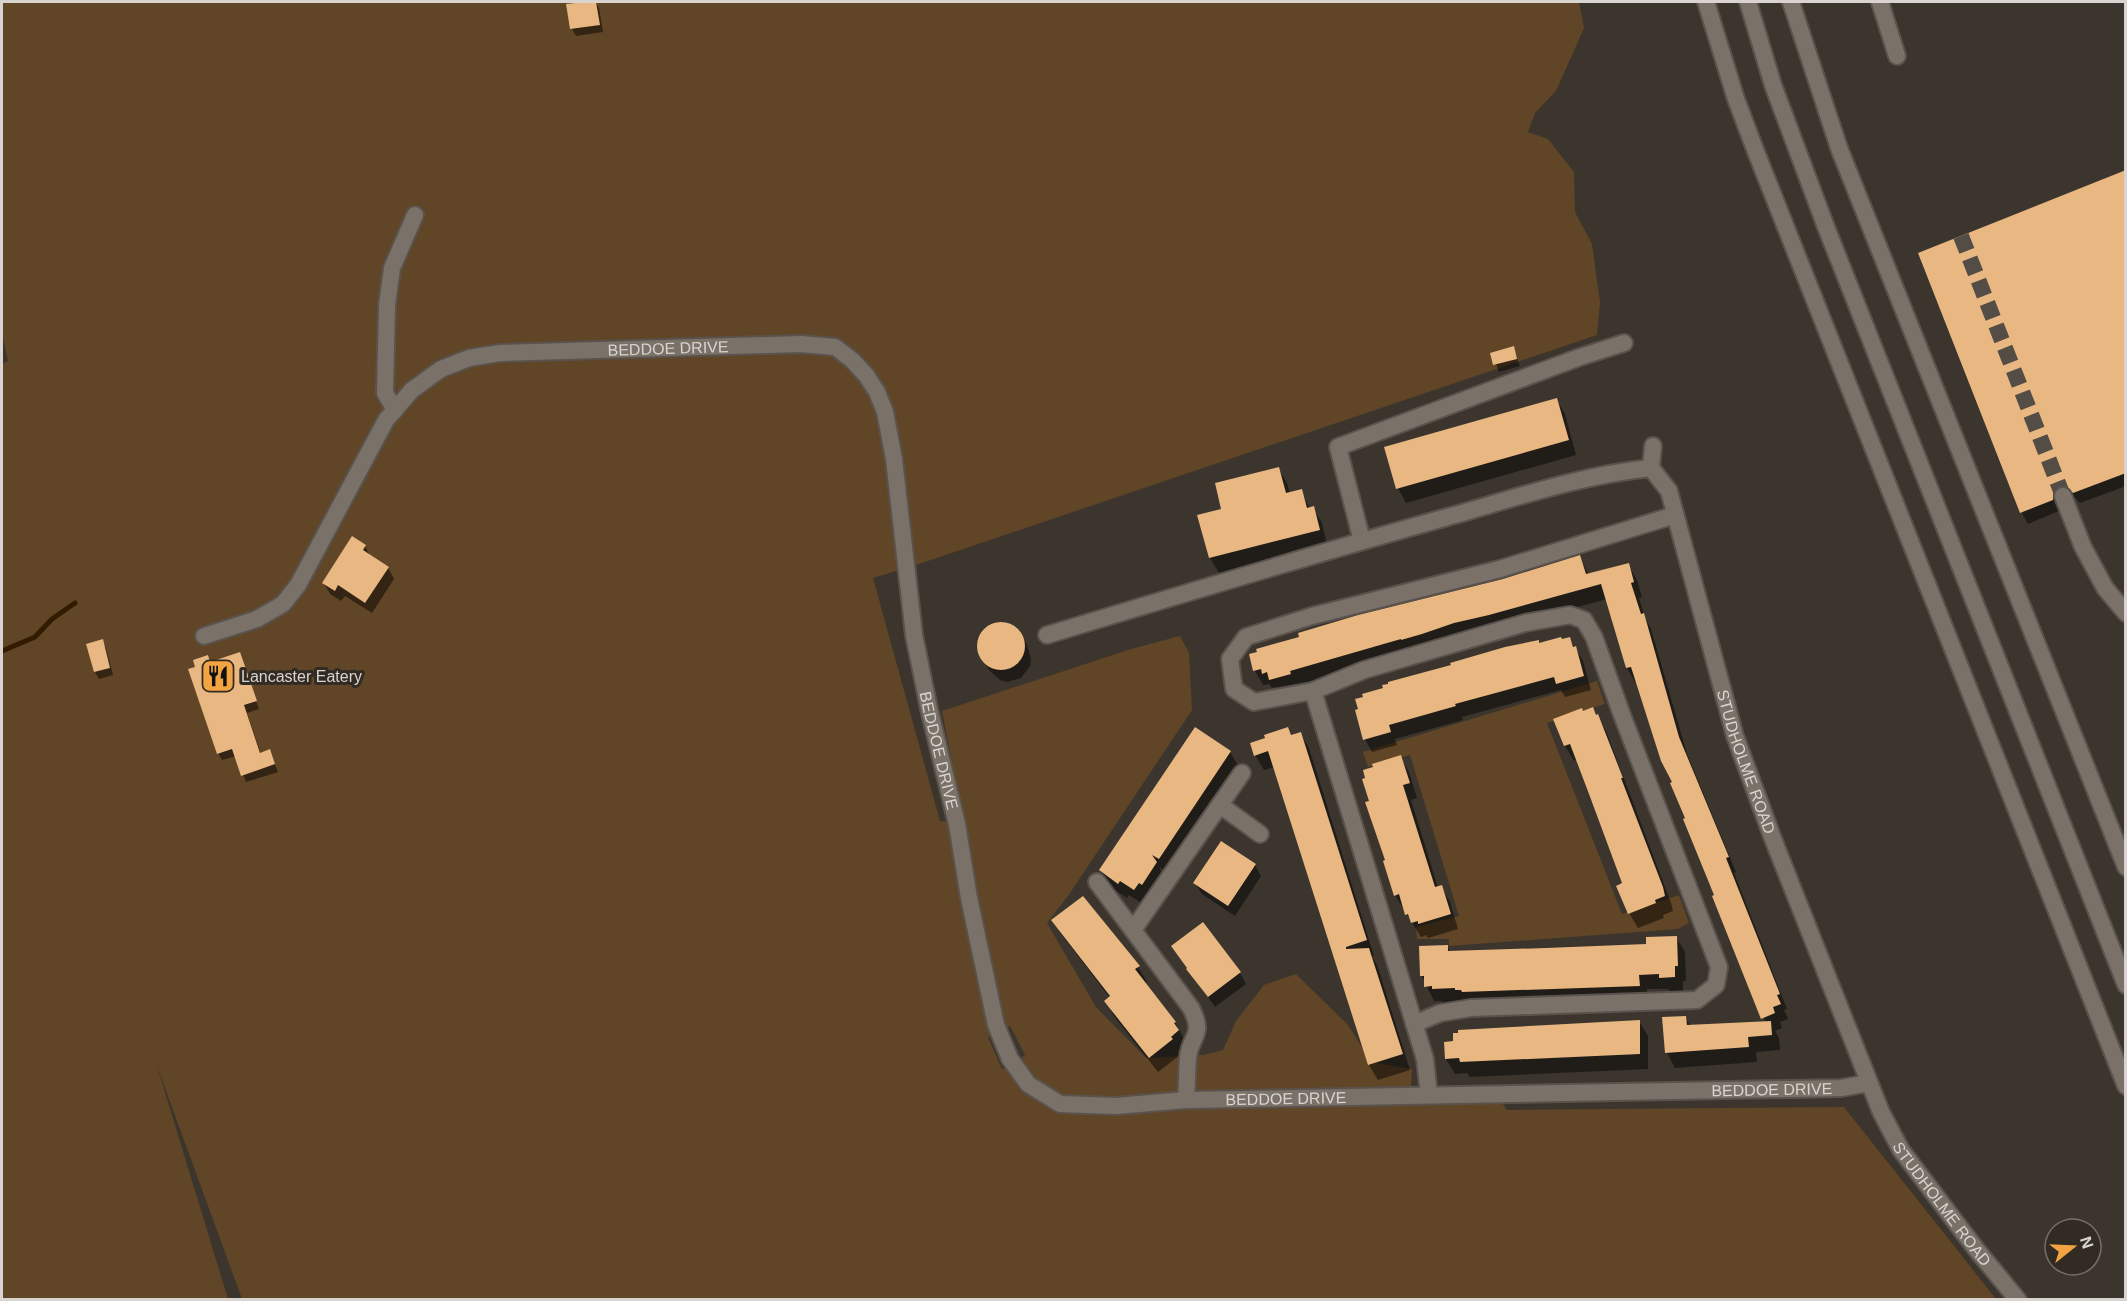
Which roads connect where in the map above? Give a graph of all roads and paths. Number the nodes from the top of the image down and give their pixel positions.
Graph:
1 (1706, 2) edge
2 (1748, 2) edge
3 (1791, 2) edge
4 (1880, 2) edge
5 (1897, 56) dead end
6 (416, 215) dead end
7 (1624, 344) dead end
8 (395, 410) junction
9 (1653, 446) dead end
10 (1651, 468) junction
11 (2063, 496) tunnel mouth
12 (1675, 515) junction
13 (1362, 541) junction
14 (2126, 613) edge
15 (1047, 635) dead end
16 (204, 636) dead end
17 (1313, 691) junction
18 (1242, 773) dead end
19 (1220, 806) junction
20 (1260, 834) dead end
21 (2126, 867) edge
22 (1097, 882) dead end
23 (1133, 930) junction
24 (2126, 985) edge
25 (1414, 1024) junction
26 (1869, 1083) junction
27 (2126, 1086) edge
28 (1429, 1095) junction
29 (1186, 1100) junction
30 (2018, 1299) edge

1 - 27 street
2 - 24 street
3 - 21 street
4 - 5 street
6 - 8 street
7 - 13 street
8 - 16 street, BEDDOE DRIVE
8 - 29 street, BEDDOE DRIVE
9 - 10 street
10 - 12 street, STUDHOLME ROAD
10 - 13 street
11 - 14 street
12 - 17 street
12 - 26 street, STUDHOLME ROAD
13 - 15 street
17 - 25 street
17 - 25 street
18 - 19 street
19 - 20 street
19 - 23 street
22 - 23 street
23 - 29 street
25 - 28 street
26 - 28 street, BEDDOE DRIVE
26 - 30 street, STUDHOLME ROAD
28 - 29 street, BEDDOE DRIVE

